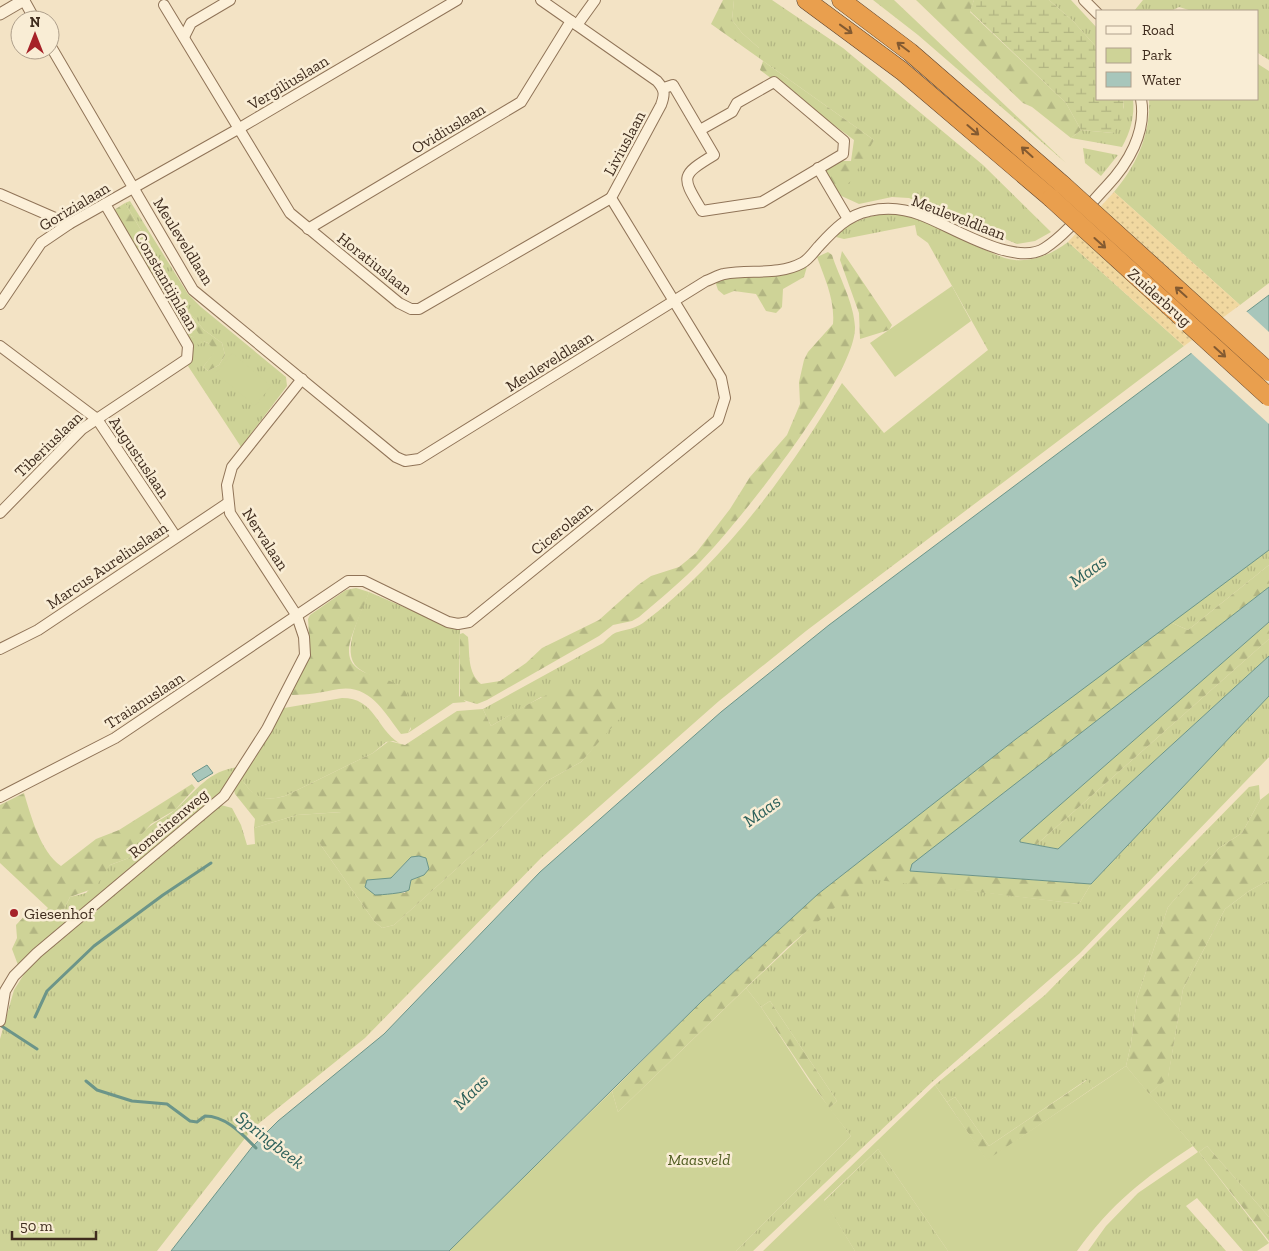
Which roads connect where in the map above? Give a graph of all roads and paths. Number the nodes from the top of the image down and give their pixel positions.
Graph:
1 (24, 0) edge
2 (230, 0) edge
3 (457, 0) edge
4 (541, 0) edge
5 (595, 0) edge
6 (806, 0) edge
7 (840, 0) edge
8 (1084, 0) edge
9 (164, 5) dead end
10 (1096, 12) edge
11 (0, 14) edge
12 (574, 23) junction
13 (184, 37) junction
14 (59, 60) edge
15 (664, 88) junction
16 (1141, 100) edge
17 (238, 129) junction
18 (700, 130) junction
19 (818, 168) junction
20 (134, 188) junction
21 (0, 194) edge
22 (611, 198) junction
23 (105, 204) junction
24 (848, 219) junction
25 (69, 224) junction
26 (308, 229) junction
27 (674, 301) junction
28 (0, 304) edge
29 (0, 346) edge
30 (1269, 372) edge
31 (302, 379) junction
32 (1269, 397) edge
33 (97, 419) junction
34 (228, 503) junction
35 (0, 513) edge
36 (176, 537) junction
37 (297, 616) junction
38 (0, 649) edge
39 (0, 797) edge
40 (1, 1013) edge

1 - 11 street
2 - 13 street
3 - 17 street, Vergiliuslaan
4 - 12 street
5 - 12 street
6 -> 32 highway, Zuiderbrug, bridge
30 -> 7 highway, Zuiderbrug, bridge
8 - 10 street
9 - 13 street, Horatiuslaan
12 - 15 street
12 - 26 street, Ovidiuslaan
13 - 17 street, Horatiuslaan
14 - 20 street, Meuleveldlaan
15 - 18 street
15 - 22 street, Liviuslaan
16 - 24 street, Meuleveldlaan
17 - 20 street, Vergiliuslaan
17 - 26 street, Horatiuslaan
18 - 19 street
18 - 19 street
19 - 24 street
20 - 23 street, Gorizialaan
20 - 31 street, Meuleveldlaan
21 - 25 street
22 - 26 street, Horatiuslaan
22 - 27 street, Liviuslaan
23 - 25 street, Gorizialaan
23 - 33 street, Constantijnlaan
24 - 27 street, Meuleveldlaan
25 - 28 street, Gorizialaan
27 - 31 street, Meuleveldlaan
27 - 37 street, Cicerolaan
29 - 33 street, Augustuslaan
31 - 34 street, Nervalaan
33 - 35 street, Tiberiuslaan
33 - 36 street, Augustuslaan
34 - 36 street, Marcus Aureliuslaan
34 - 37 street, Nervalaan
36 - 38 street, Marcus Aureliuslaan
37 - 39 street, Traianuslaan
37 - 40 street, Romeinenweg

